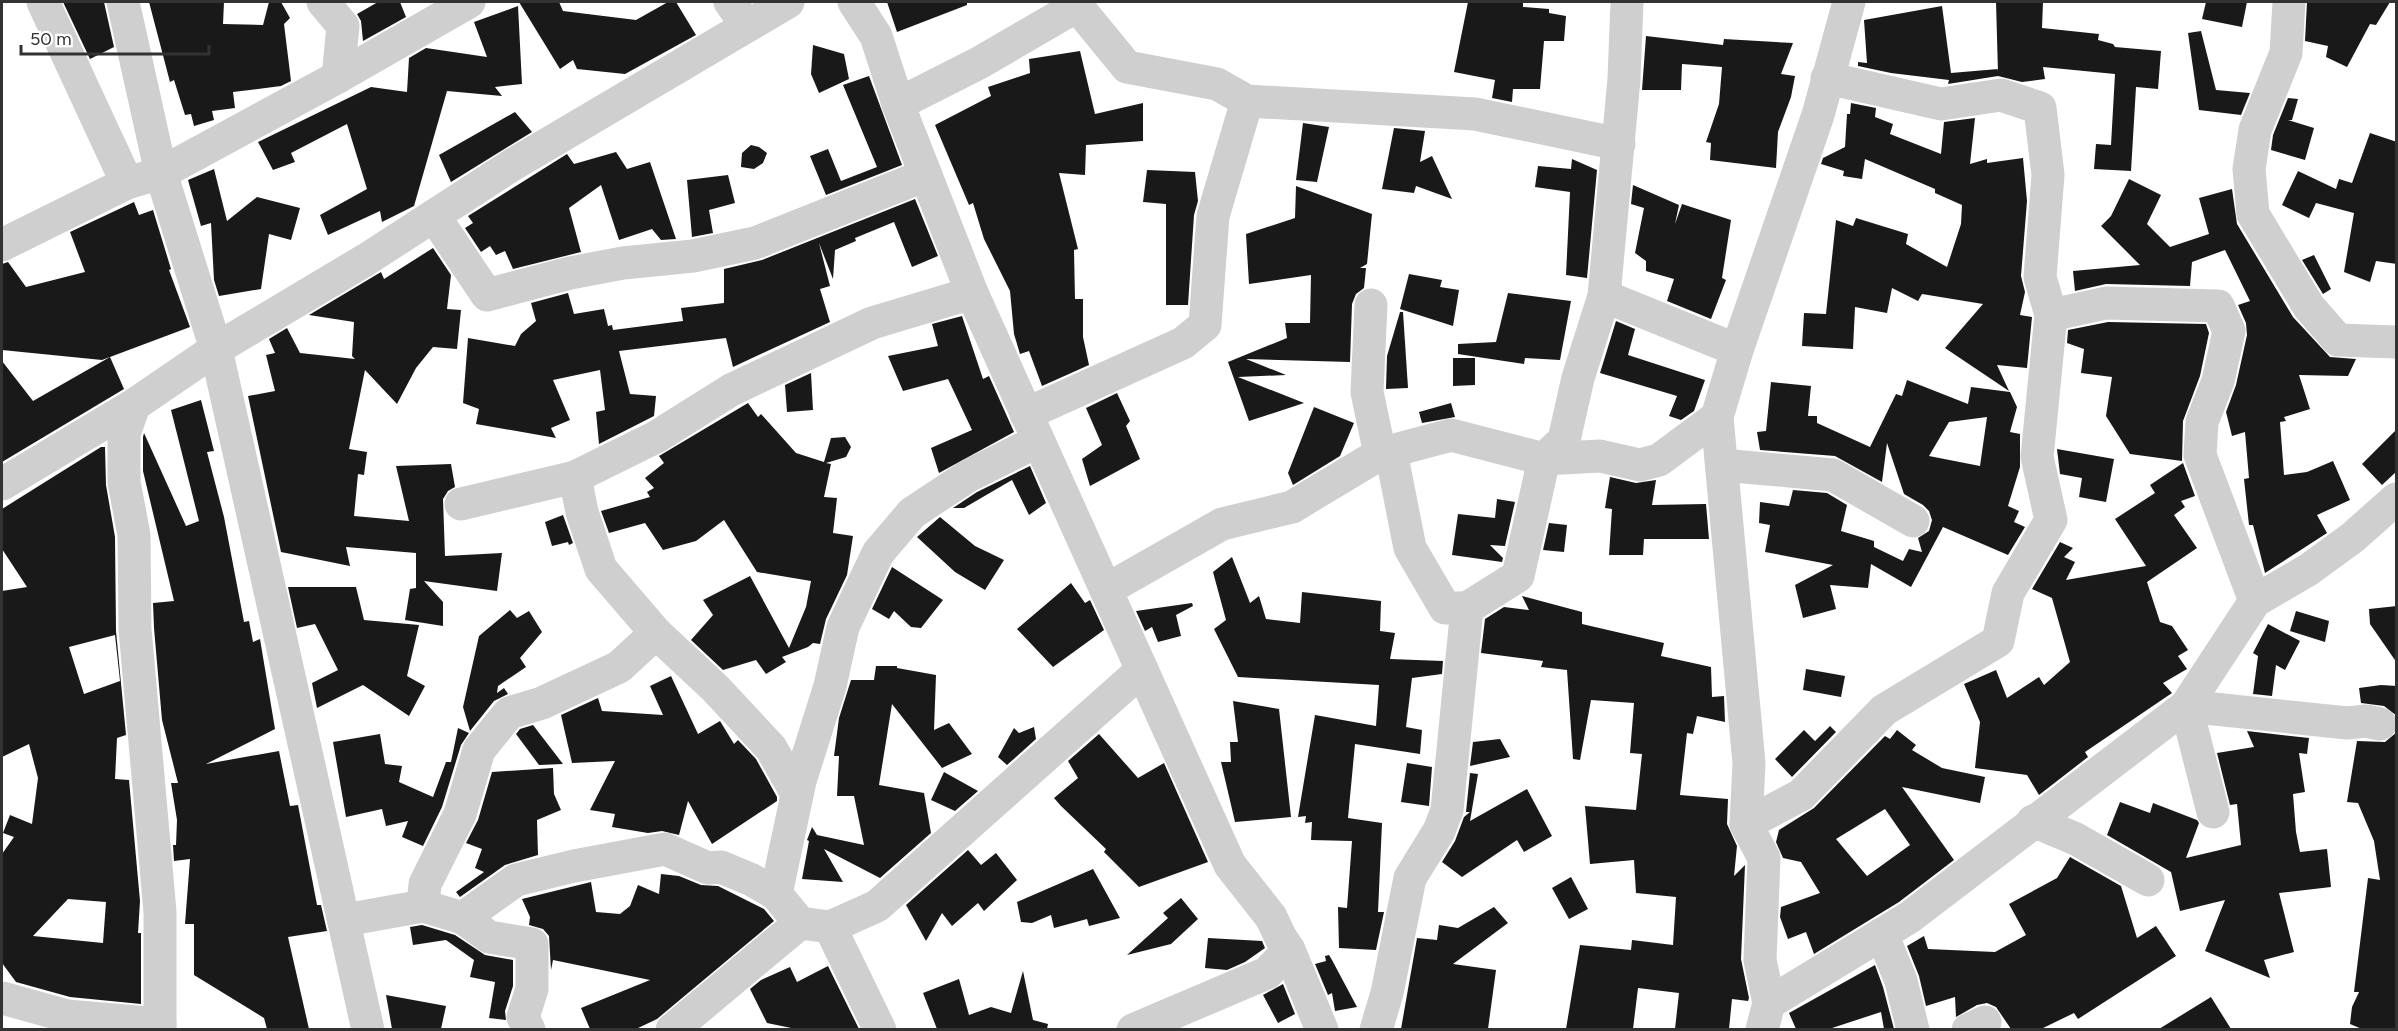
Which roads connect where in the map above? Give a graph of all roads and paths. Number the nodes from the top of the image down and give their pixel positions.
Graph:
1 (43, 2) edge
2 (123, 2) edge
3 (323, 2) edge
4 (469, 2) edge
5 (788, 2) edge
6 (855, 2) edge
7 (1627, 2) edge
8 (1849, 2) edge
9 (2289, 2) edge
10 (1077, 4) edge
11 (739, 14) edge
12 (338, 77) junction
13 (1827, 78) junction
14 (1247, 100) junction
15 (898, 104) junction
16 (1619, 144) junction
17 (160, 173) junction
18 (926, 176) junction
19 (127, 183) junction
20 (434, 216) junction
21 (2, 245) edge
22 (972, 293) junction
23 (1604, 296) junction
24 (1371, 306) dead end
25 (2050, 315) junction
26 (2397, 342) edge
27 (216, 348) junction
28 (1737, 350) junction
29 (134, 405) junction
30 (1717, 417) junction
31 (1032, 427) junction
32 (1385, 453) junction
33 (1544, 459) junction
34 (1722, 465) junction
35 (576, 477) junction
36 (2, 484) edge
37 (2397, 499) edge
38 (461, 504) dead end
39 (1913, 521) dead end
40 (1106, 590) junction
41 (2255, 601) junction
42 (1467, 608) junction
43 (656, 633) junction
44 (1142, 670) junction
45 (2186, 706) junction
46 (2380, 724) dead end
47 (797, 794) junction
48 (2213, 812) dead end
49 (2033, 821) junction
50 (1746, 824) junction
51 (2148, 880) dead end
52 (776, 894) junction
53 (423, 906) junction
54 (464, 918) junction
55 (345, 920) junction
56 (815, 925) junction
57 (1882, 934) junction
58 (1289, 950) junction
59 (2, 998) edge
60 (1765, 1016) edge
61 (160, 1027) edge
62 (368, 1029) edge
63 (529, 1029) edge
64 (672, 1029) edge
65 (880, 1029) edge
66 (1133, 1029) edge
67 (1322, 1029) edge
68 (1376, 1029) edge
69 (1912, 1029) edge

1 - 19 street
2 - 17 street
3 - 12 street
4 - 12 street
5 - 11 street
6 - 15 street
7 - 16 street
8 - 13 street
9 - 26 street
10 - 14 street
10 - 15 street
11 - 20 street
12 - 17 street
13 - 25 street
13 - 28 street
14 - 16 street
14 - 31 street
15 - 18 street
16 - 23 street
17 - 19 street
17 - 27 street
18 - 20 street
18 - 22 street
19 - 21 street
20 - 27 street
22 - 31 street
22 - 35 street
23 - 28 street
23 - 33 street
24 - 32 street
25 - 41 street
25 - 50 street
27 - 29 street
27 - 55 street
28 - 30 street
29 - 36 street
29 - 61 street
30 - 33 street
30 - 34 street
31 - 40 street
31 - 47 street
32 - 33 street
32 - 40 street
32 - 42 street
33 - 42 street
34 - 39 street
34 - 50 street
35 - 38 street
35 - 43 street
37 - 41 street
40 - 44 street
41 - 45 street
42 - 68 street
43 - 47 street
43 - 53 street
44 - 56 street
44 - 58 street
45 - 46 street
45 - 48 street
45 - 49 street
47 - 52 street
49 - 51 street
49 - 57 street
50 - 60 street
52 - 54 street
52 - 56 street
53 - 54 street
53 - 55 street
54 - 63 street
55 - 62 street
56 - 64 street
56 - 65 street
57 - 60 street
57 - 69 street
58 - 66 street
58 - 67 street
59 - 61 street

